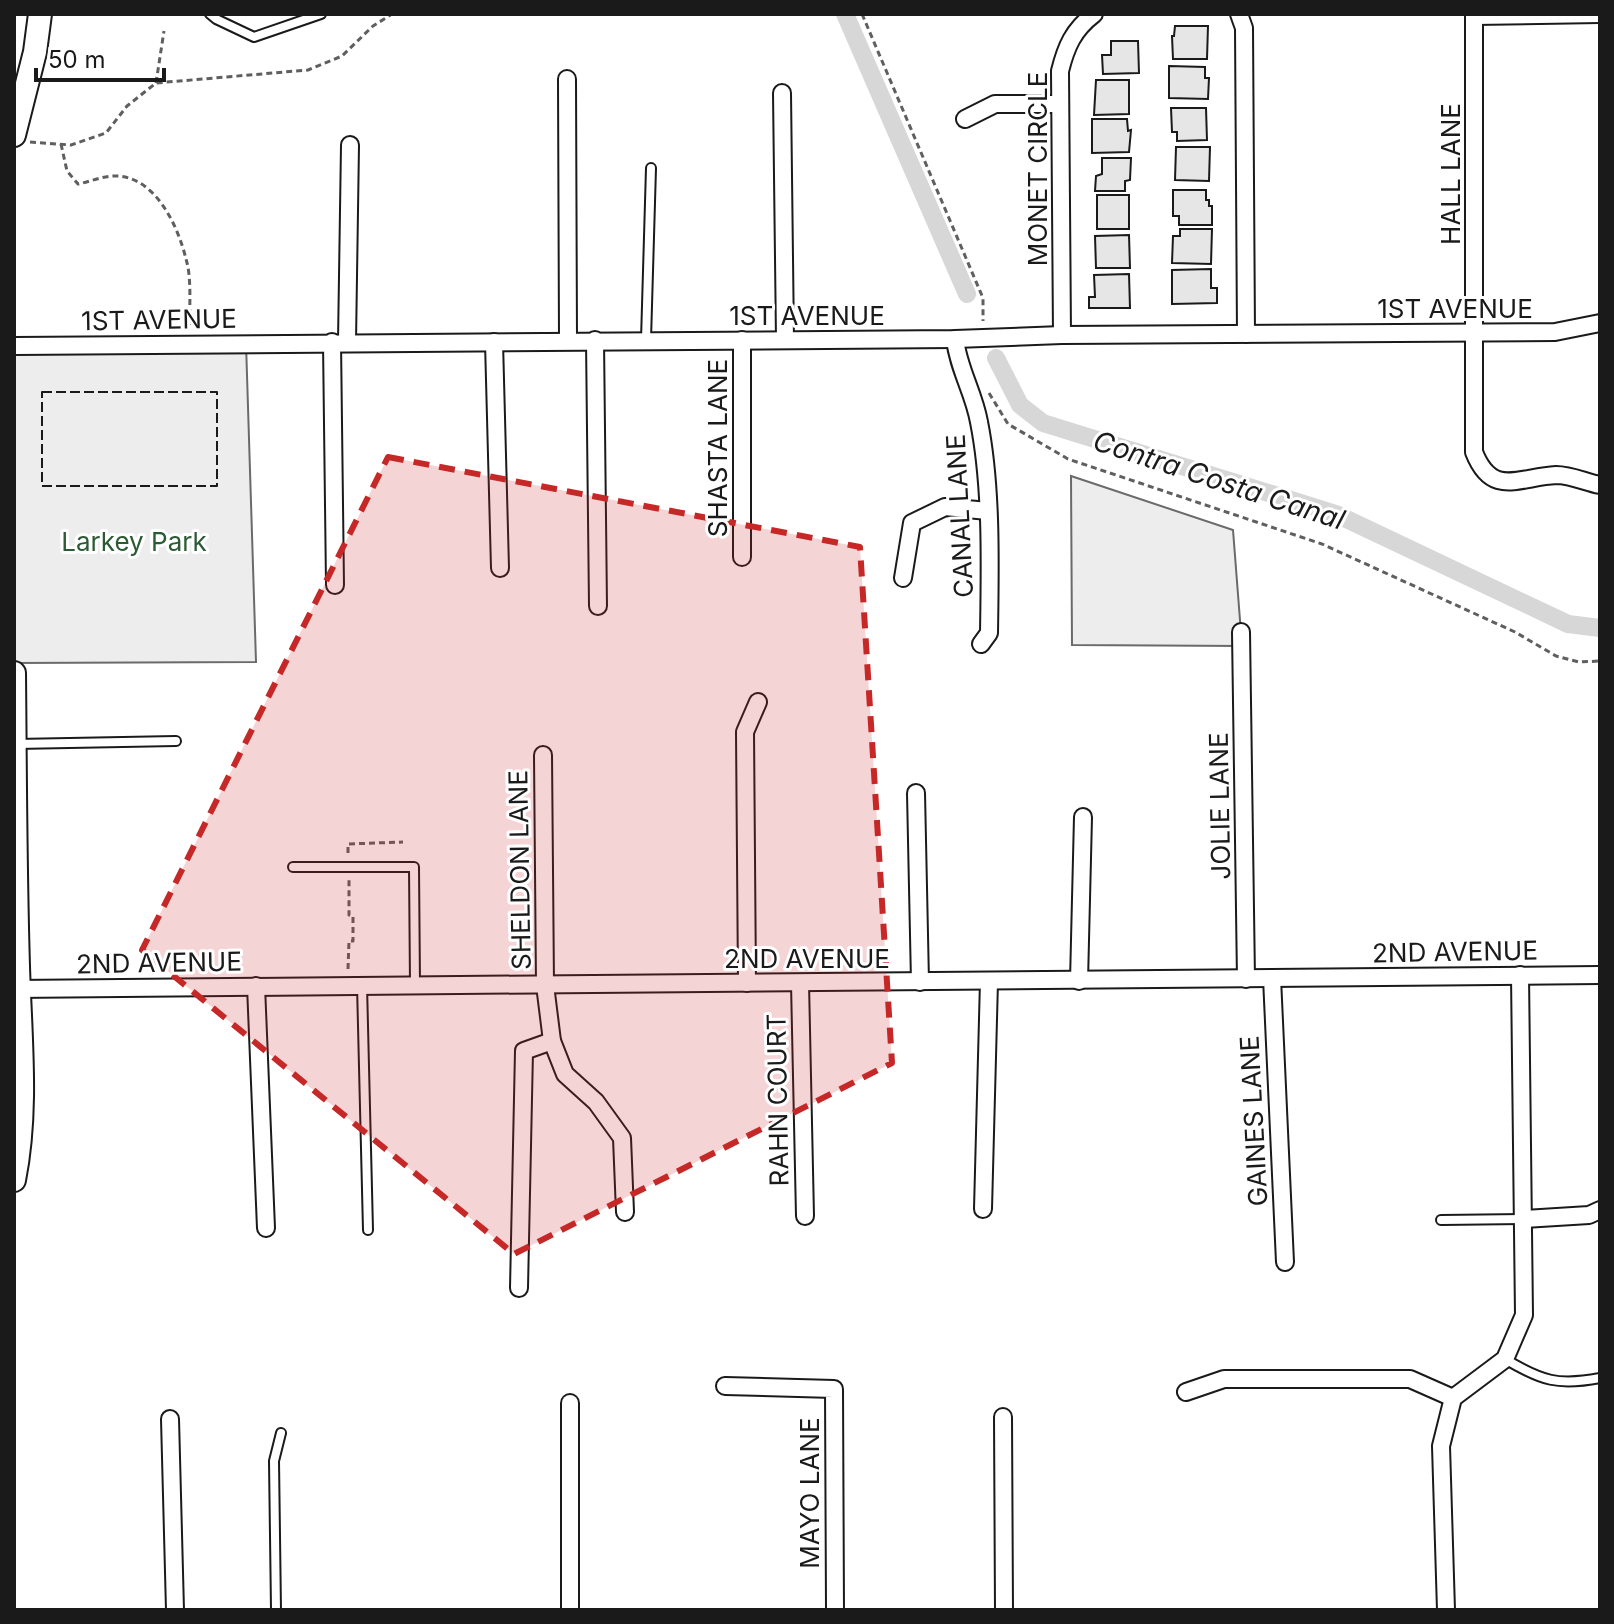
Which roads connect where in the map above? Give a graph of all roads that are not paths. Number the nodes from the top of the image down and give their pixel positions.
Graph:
1 (40, 14) edge
2 (210, 14) edge
3 (321, 14) edge
4 (1094, 14) edge
5 (1239, 14) edge
6 (1600, 14) edge
7 (1474, 15) edge
8 (567, 79) dead end
9 (782, 93) dead end
10 (1059, 104) junction
11 (965, 119) dead end
12 (18, 137) edge
13 (350, 145) dead end
14 (651, 168) dead end
15 (1600, 323) edge
16 (1476, 333) junction
17 (1246, 334) junction
18 (1062, 335) junction
19 (955, 339) junction
20 (568, 340) junction
21 (595, 340) junction
22 (646, 340) junction
23 (742, 340) junction
24 (785, 340) junction
25 (340, 342) junction
26 (494, 342) junction
27 (14, 346) edge
28 (1600, 485) edge
29 (988, 511) junction
30 (742, 557) dead end
31 (500, 568) dead end
32 (903, 578) dead end
33 (335, 585) dead end
34 (598, 606) dead end
35 (1241, 632) dead end
36 (981, 644) dead end
37 (14, 673) edge
38 (758, 702) dead end
39 (176, 741) dead end
40 (15, 744) edge
41 (543, 755) dead end
42 (916, 793) dead end
43 (1083, 817) dead end
44 (293, 867) dead end
45 (1520, 975) junction
46 (1600, 975) edge
47 (1272, 978) junction
48 (1246, 979) junction
49 (989, 981) junction
50 (1079, 981) junction
51 (920, 982) junction
52 (747, 983) junction
53 (800, 983) junction
54 (362, 984) junction
55 (415, 985) junction
56 (545, 985) junction
57 (256, 986) junction
58 (17, 989) edge
59 (552, 1041) junction
60 (14, 1180) edge
61 (983, 1209) dead end
62 (1600, 1210) edge
63 (625, 1212) dead end
64 (805, 1216) dead end
65 (1524, 1219) junction
66 (1441, 1220) dead end
67 (266, 1228) dead end
68 (368, 1230) dead end
69 (1285, 1262) dead end
70 (519, 1288) dead end
71 (1505, 1359) junction
72 (1600, 1378) edge
73 (725, 1386) dead end
74 (1186, 1392) dead end
75 (1453, 1398) junction
76 (570, 1403) dead end
77 (1003, 1417) dead end
78 (170, 1419) dead end
79 (281, 1433) dead end
80 (175, 1610) edge
81 (276, 1610) edge
82 (570, 1610) edge
83 (835, 1610) edge
84 (1004, 1610) edge
85 (1446, 1610) edge

1 - 12 street
2 - 3 lane
4 - 10 street, MONET CIRCLE
5 - 17 street
6 - 7 street
7 - 16 street, HALL LANE
8 - 20 street
9 - 24 street
10 - 11 street
10 - 18 street, MONET CIRCLE
13 - 25 street
14 - 22 lane
15 - 16 street, 1ST AVENUE
16 - 17 street, 1ST AVENUE
16 - 28 street, HALL LANE
17 - 18 street, 1ST AVENUE
18 - 19 street, 1ST AVENUE
19 - 24 street, 1ST AVENUE
19 - 29 street, CANAL LANE
20 - 21 street, 1ST AVENUE
20 - 26 street, 1ST AVENUE
21 - 22 street, 1ST AVENUE
21 - 34 street
22 - 23 street, 1ST AVENUE
23 - 24 street, 1ST AVENUE
23 - 30 street, SHASTA LANE
25 - 26 street, 1ST AVENUE
25 - 27 street, 1ST AVENUE
25 - 33 street
26 - 31 street
29 - 32 street
29 - 36 street, CANAL LANE
35 - 48 street, JOLIE LANE
37 - 40 street
38 - 52 street
39 - 40 lane
40 - 58 street
41 - 56 street, SHELDON LANE
42 - 51 street
43 - 50 street
44 - 55 lane
45 - 46 street, 2ND AVENUE
45 - 47 street, 2ND AVENUE
45 - 65 street
47 - 48 street, 2ND AVENUE
47 - 69 street, GAINES LANE
48 - 50 street, 2ND AVENUE
49 - 50 street, 2ND AVENUE
49 - 51 street, 2ND AVENUE
49 - 61 street
51 - 53 street, 2ND AVENUE
52 - 53 street, 2ND AVENUE
52 - 56 street, 2ND AVENUE
53 - 64 street, RAHN COURT
54 - 55 street, 2ND AVENUE
54 - 57 street, 2ND AVENUE
54 - 68 lane
55 - 56 street, 2ND AVENUE
56 - 59 street, SHELDON LANE
57 - 58 street, 2ND AVENUE
57 - 67 street
58 - 60 street
59 - 63 street, SHELDON LANE
59 - 70 street
62 - 65 street
65 - 66 lane
65 - 71 street
71 - 72 lane
71 - 75 street
73 - 83 street, MAYO LANE
74 - 75 street
75 - 85 street
76 - 82 street
77 - 84 street
78 - 80 street
79 - 81 lane

